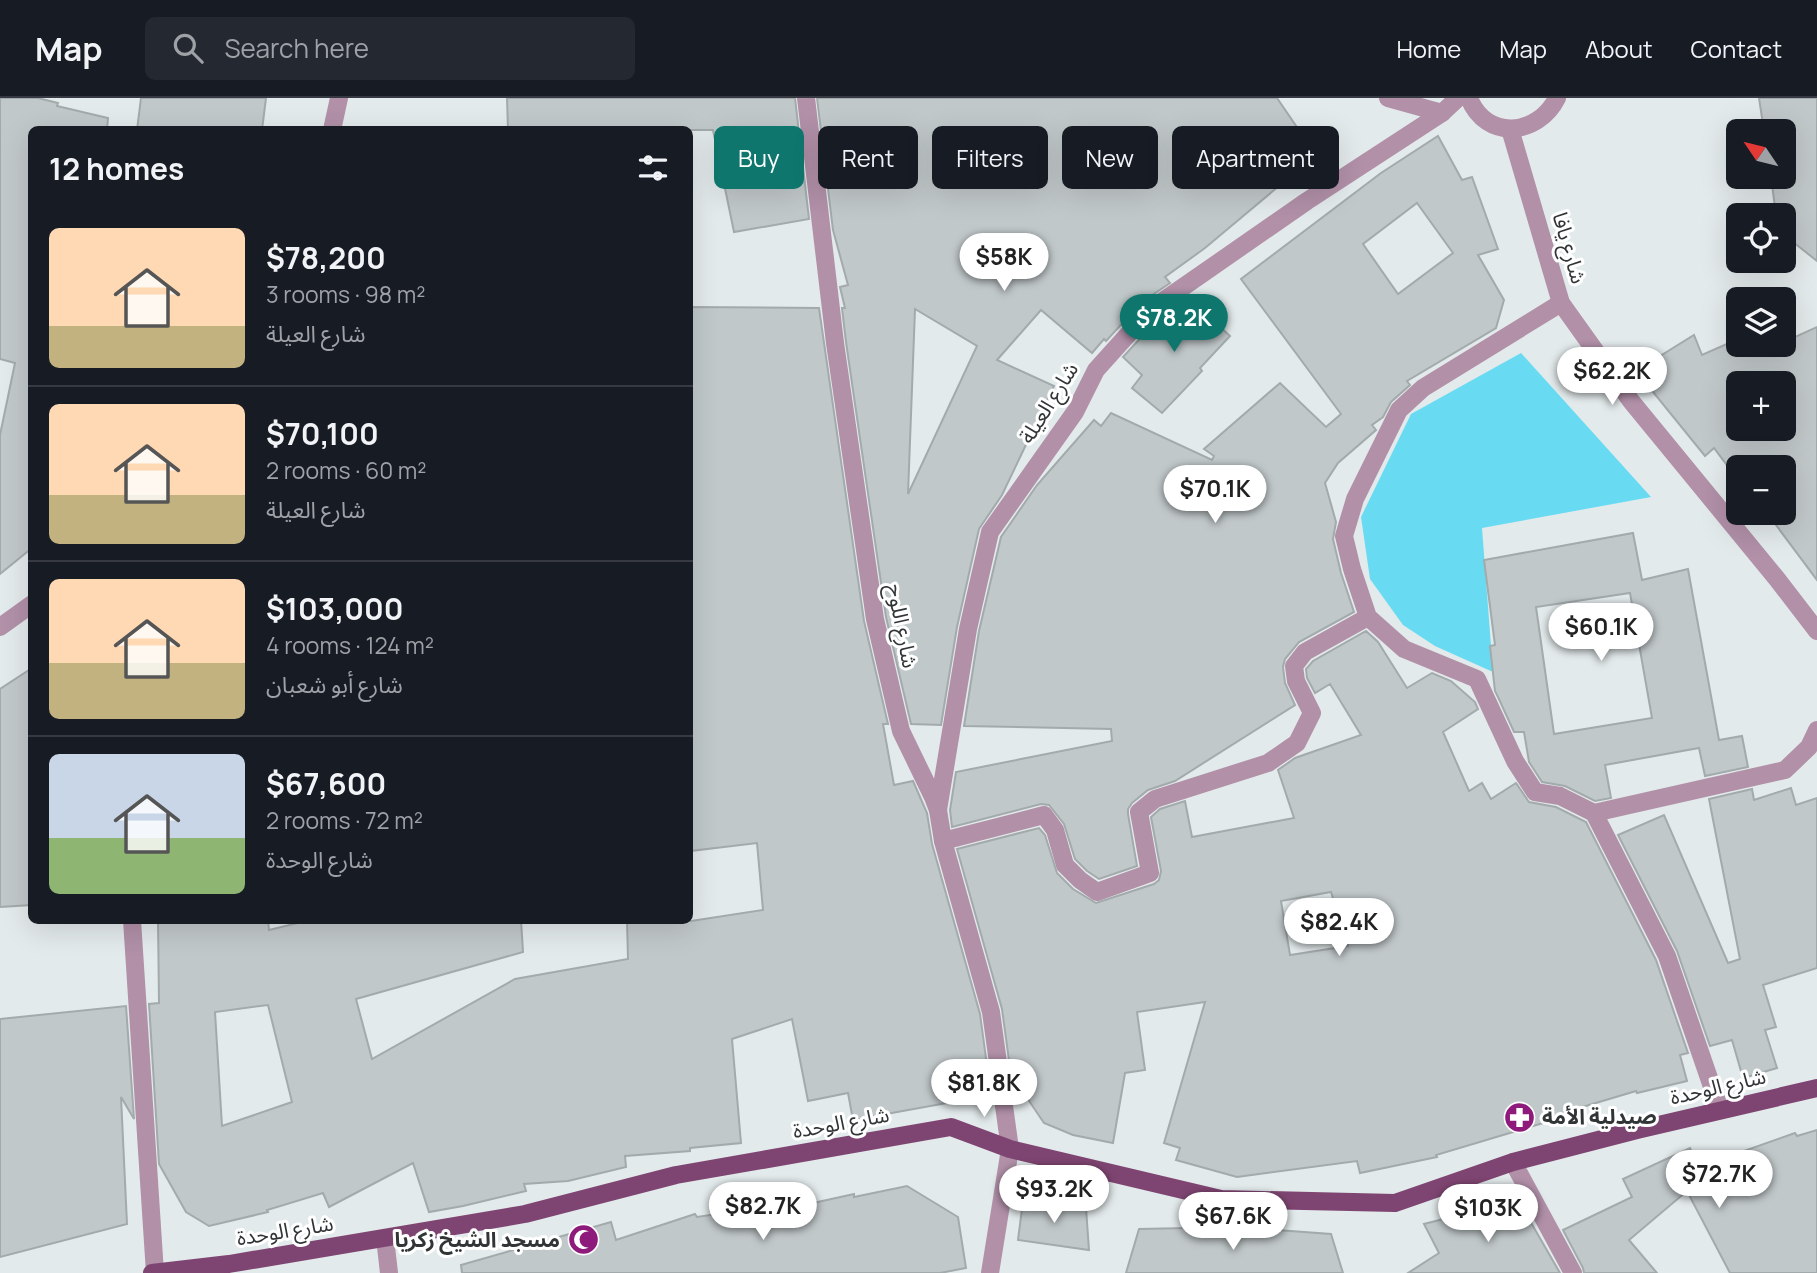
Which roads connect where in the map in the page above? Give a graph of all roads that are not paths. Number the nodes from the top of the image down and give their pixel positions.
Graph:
1 (339, 98) edge
2 (806, 98) edge
3 (1388, 98) edge
4 (1458, 98) edge
5 (1469, 98) edge
6 (1557, 98) edge
7 (1442, 113) junction
8 (333, 126) edge
9 (1510, 129) junction
10 (1561, 303) junction
11 (28, 607) edge
12 (1368, 617) junction
13 (0, 627) edge
14 (1817, 631) edge
15 (1817, 730) edge
16 (1813, 750) edge
17 (938, 810) junction
18 (1594, 813) junction
19 (943, 841) junction
20 (132, 924) edge
21 (1817, 1088) edge
22 (1720, 1110) junction
23 (1010, 1149) junction
24 (1513, 1162) junction
25 (385, 1238) junction
26 (154, 1273) edge
27 (389, 1273) edge
28 (990, 1273) edge
29 (1573, 1273) edge

1 - 8 street
2 - 17 street, شارع اللوح
3 - 7 street
4 - 7 street, شارع العيلة
5 - 9 street
6 - 9 street
7 - 17 street, شارع العيلة
9 - 10 street, شارع يافا
10 - 12 street
10 - 14 street, شارع يافا
11 - 13 street
12 - 18 street
12 - 19 street
15 - 16 street
16 - 18 street
17 - 19 street, شارع اللوح
18 - 22 street
19 - 23 street, شارع اللوح
20 - 26 street
21 - 22 main road, شارع الوحدة
22 - 24 main road, شارع الوحدة
23 - 24 main road, شارع الوحدة
23 - 25 main road, شارع الوحدة
23 - 28 street, شارع اللوح
24 - 29 street
25 - 26 main road, شارع الوحدة
25 - 27 street

